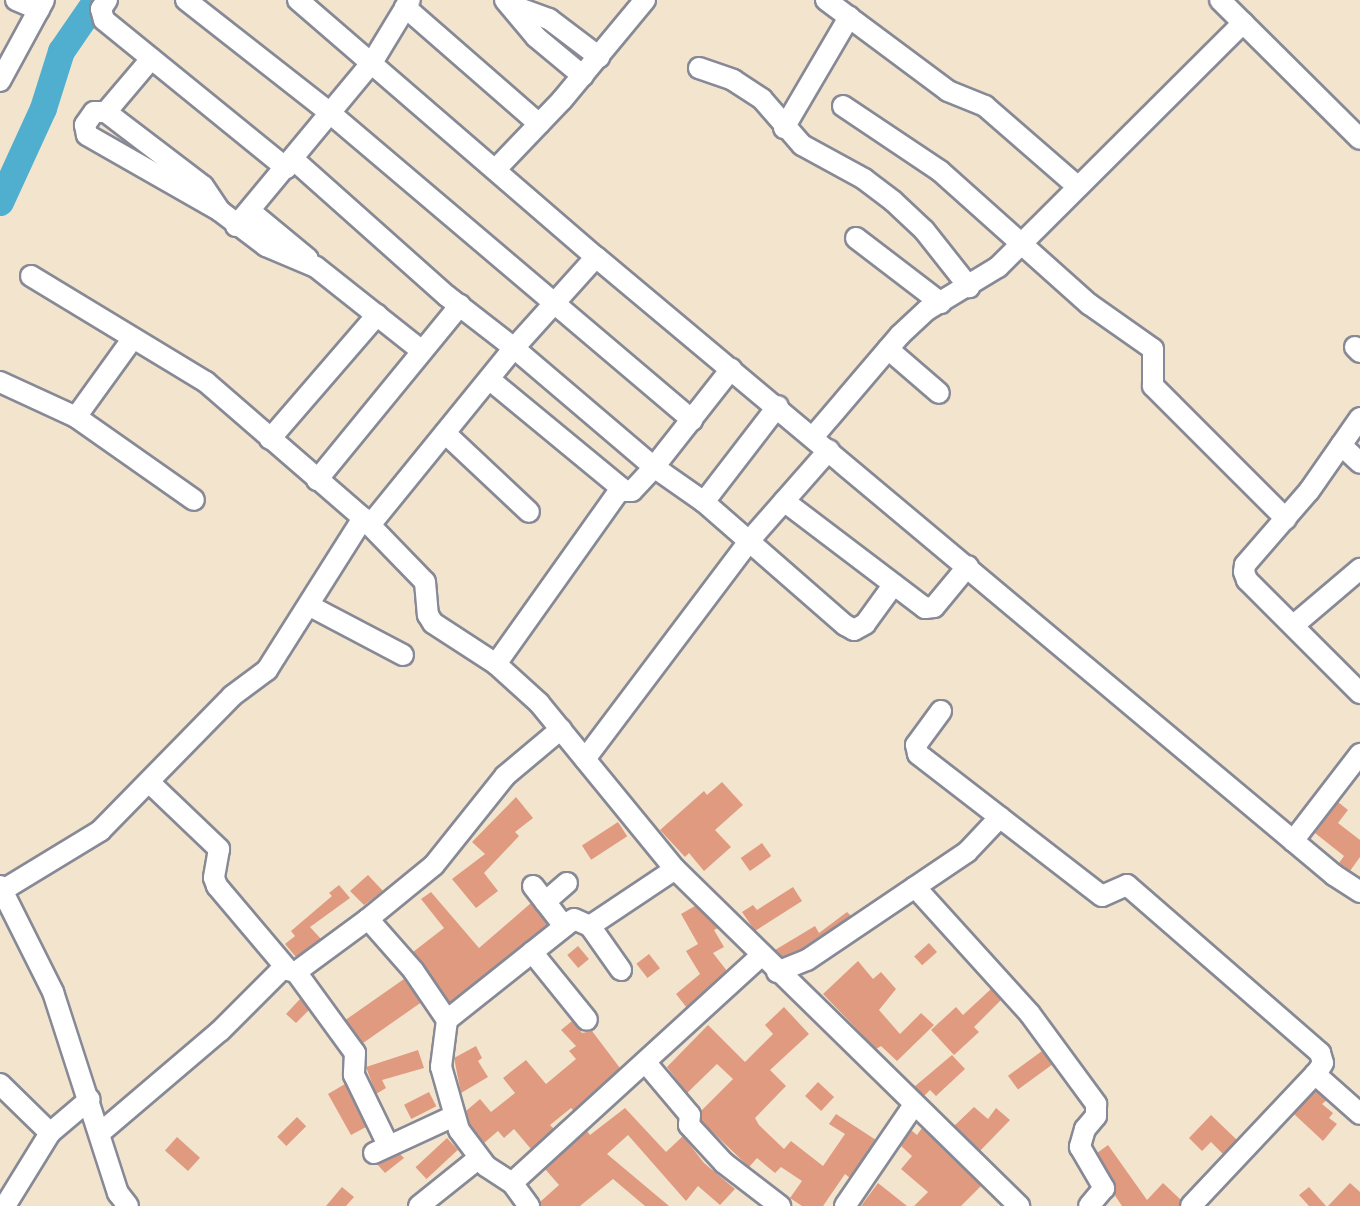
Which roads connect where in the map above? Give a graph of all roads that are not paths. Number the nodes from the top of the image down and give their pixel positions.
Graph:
1 (16, 0) edge
2 (107, 0) edge
3 (186, 0) edge
4 (298, 0) edge
5 (826, 0) edge
6 (1220, 0) edge
7 (641, 1) edge
8 (509, 3) edge
9 (407, 4) edge
10 (42, 5) edge
11 (849, 17) junction
12 (1243, 23) junction
13 (599, 57) junction
14 (151, 59) junction
15 (373, 61) junction
16 (699, 68) dead end
17 (583, 76) junction
18 (0, 81) edge
19 (843, 106) dead end
20 (106, 112) junction
21 (330, 113) junction
22 (538, 124) junction
23 (784, 128) junction
24 (1360, 139) edge
25 (289, 163) junction
26 (496, 169) junction
27 (1077, 186) junction
28 (250, 211) junction
29 (220, 212) junction
30 (236, 226) junction
31 (856, 238) dead end
32 (1022, 244) junction
33 (596, 257) junction
34 (316, 267) junction
35 (31, 276) dead end
36 (969, 286) junction
37 (941, 303) junction
38 (554, 304) junction
39 (460, 305) junction
40 (377, 315) junction
41 (133, 338) junction
42 (514, 348) junction
43 (888, 349) junction
44 (422, 351) junction
45 (731, 369) junction
46 (489, 379) junction
47 (0, 382) edge
48 (939, 393) dead end
49 (778, 406) junction
50 (75, 417) junction
51 (1360, 418) edge
52 (692, 420) junction
53 (445, 433) junction
54 (813, 437) junction
55 (270, 439) junction
56 (1341, 445) junction
57 (829, 450) junction
58 (1360, 463) edge
59 (654, 467) junction
60 (317, 480) junction
61 (621, 488) junction
62 (194, 500) dead end
63 (784, 501) junction
64 (704, 502) junction
65 (529, 512) dead end
66 (1286, 519) junction
67 (366, 521) junction
68 (749, 541) junction
69 (968, 566) junction
70 (1360, 569) edge
71 (894, 584) junction
72 (310, 606) junction
73 (1294, 625) junction
74 (403, 656) dead end
75 (496, 664) junction
76 (1360, 693) edge
77 (942, 711) dead end
78 (561, 729) junction
79 (1360, 754) edge
80 (585, 759) junction
81 (149, 782) junction
82 (1000, 817) junction
83 (1293, 841) junction
84 (675, 869) junction
85 (567, 883) dead end
86 (532, 886) dead end
87 (915, 887) junction
88 (2, 888) edge
89 (1360, 892) edge
90 (545, 902) junction
91 (368, 919) junction
92 (564, 926) junction
93 (590, 926) junction
94 (532, 952) junction
95 (761, 956) junction
96 (290, 969) junction
97 (621, 970) dead end
98 (777, 972) junction
99 (447, 1020) junction
100 (587, 1020) dead end
101 (646, 1063) junction
102 (1315, 1074) junction
103 (0, 1084) edge
104 (90, 1099) junction
105 (914, 1105) junction
106 (1360, 1114) edge
107 (453, 1117) junction
108 (50, 1133) junction
109 (100, 1133) junction
110 (478, 1158) junction
111 (513, 1183) junction
112 (5, 1206) edge
113 (128, 1206) edge
114 (419, 1206) edge
115 (529, 1206) edge
116 (780, 1206) edge
117 (845, 1206) edge
118 (1019, 1206) edge
119 (1089, 1206) edge
120 (1191, 1206) edge

1 - 10 street
2 - 14 street
3 - 21 street
4 - 15 street
5 - 11 street
6 - 12 street
7 - 13 street
8 - 13 street
8 - 17 street
9 - 15 street
9 - 22 street
10 - 18 street
11 - 23 street
11 - 27 street
12 - 24 street
12 - 27 street
13 - 17 street
14 - 20 street
14 - 25 street
15 - 21 street
15 - 26 street
16 - 23 street
17 - 22 street
19 - 32 street
20 - 29 street
20 - 29 street
21 - 25 street
21 - 38 street
22 - 26 street
23 - 36 street
25 - 28 street
25 - 39 street
26 - 33 street
27 - 32 street
28 - 30 street
28 - 34 street
29 - 30 street
30 - 34 street
31 - 37 street
32 - 36 street
32 - 66 street
33 - 38 street
33 - 45 street
34 - 40 street
35 - 41 street
36 - 37 street
37 - 43 street
38 - 42 street
38 - 52 street
39 - 42 street
39 - 44 street
40 - 44 street
40 - 55 street
41 - 50 street
41 - 55 street
42 - 46 street
42 - 59 street
43 - 48 street
43 - 54 street
44 - 60 street
45 - 49 street
45 - 52 street
46 - 53 street
46 - 61 street
47 - 50 street
49 - 54 street
49 - 64 street
50 - 62 street
51 - 56 street
52 - 59 street
53 - 65 street
53 - 67 street
54 - 57 street
55 - 60 street
56 - 58 street
56 - 66 street
57 - 63 street
57 - 69 street
59 - 61 street
59 - 64 street
60 - 67 street
61 - 75 street
63 - 68 street
63 - 71 street
64 - 68 street
66 - 73 street
67 - 72 street
67 - 75 street
68 - 71 street
68 - 80 street
69 - 71 street
69 - 83 street
70 - 73 street
72 - 74 street
72 - 81 street
73 - 76 street
75 - 78 street
77 - 82 street
78 - 80 street
78 - 91 street
79 - 83 street
80 - 84 street
81 - 88 street
81 - 96 street
82 - 87 street
82 - 102 street
83 - 89 street
84 - 93 street
84 - 95 street
85 - 90 street
86 - 90 street
87 - 98 street
87 - 119 street
88 - 104 street
90 - 92 street
91 - 96 street
91 - 99 street
92 - 93 street
92 - 94 street
93 - 97 street
94 - 99 street
94 - 100 street
95 - 98 street
95 - 101 street
96 - 107 street
96 - 109 street
98 - 105 street
99 - 107 street
101 - 111 street
101 - 116 street
102 - 106 street
102 - 120 street
103 - 108 street
104 - 108 street
104 - 109 street
105 - 117 street
105 - 118 street
107 - 110 street
108 - 112 street
109 - 113 street
110 - 111 street
110 - 114 street
111 - 115 street

